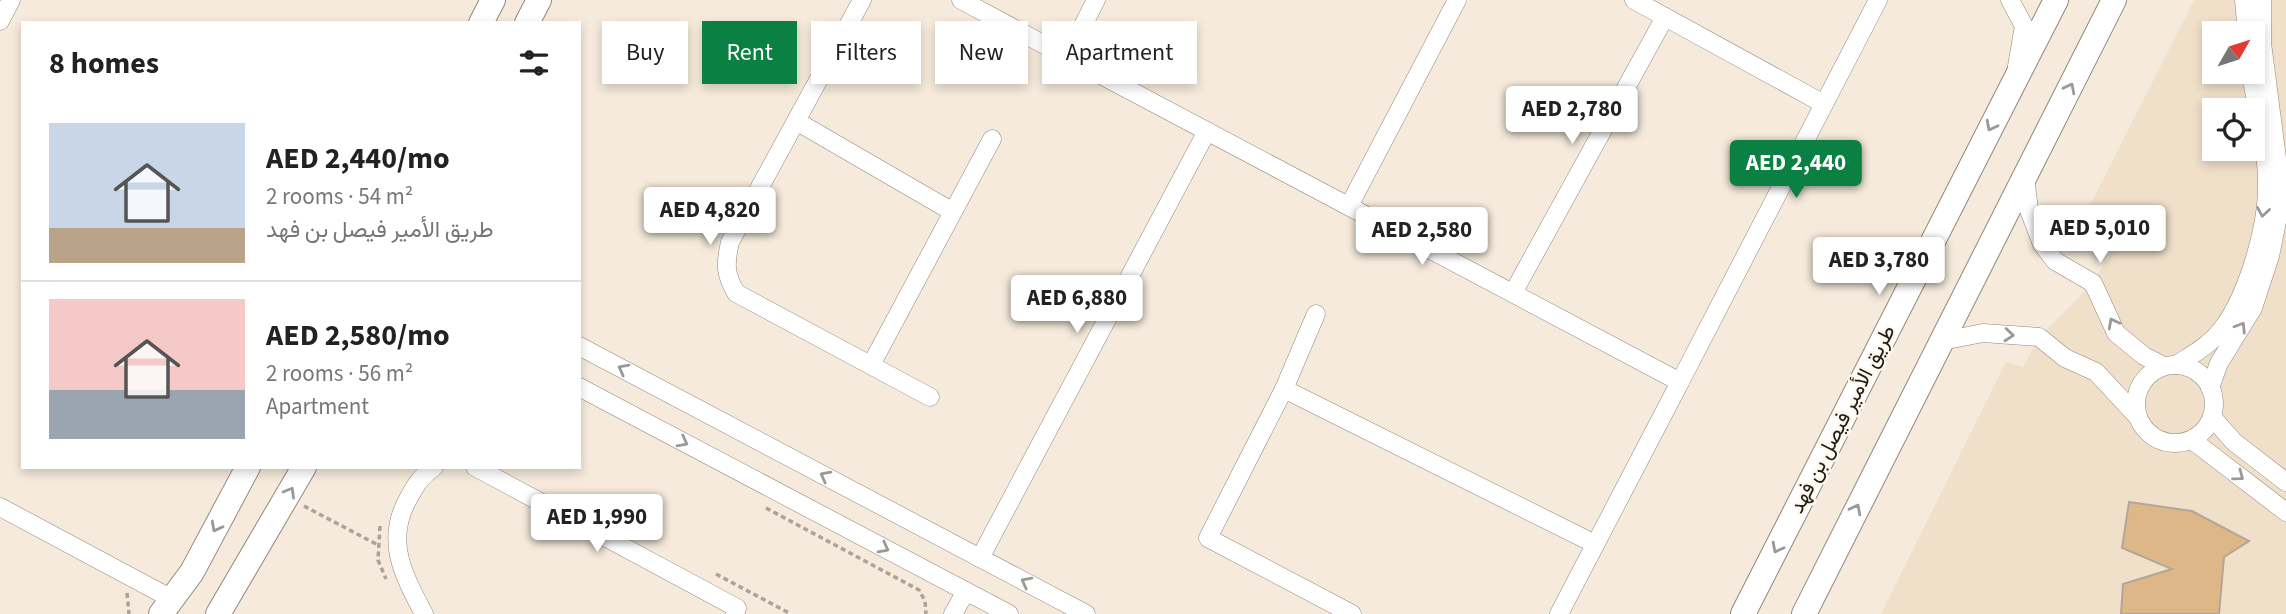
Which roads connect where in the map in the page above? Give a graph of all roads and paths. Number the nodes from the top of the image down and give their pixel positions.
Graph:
1 (11, 0) edge
2 (493, 0) edge
3 (539, 0) edge
4 (862, 0) edge
5 (961, 0) edge
6 (1096, 0) edge
7 (1457, 0) edge
8 (1634, 0) edge
9 (1878, 0) edge
10 (2010, 0) edge
11 (2056, 0) edge
12 (2114, 0) edge
13 (2244, 0) edge
14 (2262, 0) edge
15 (1665, 17) junction
16 (0, 21) edge
17 (482, 21) edge
18 (528, 21) edge
19 (1085, 21) edge
20 (2246, 21) edge
21 (1042, 44) edge
22 (2016, 78) junction
23 (1118, 84) edge
24 (2253, 84) edge
25 (1824, 104) junction
26 (796, 121) junction
27 (1207, 131) junction
28 (992, 139) dead end
29 (2025, 177) junction
30 (1349, 206) junction
31 (953, 212) junction
32 (1513, 293) junction
33 (1316, 314) dead end
34 (1942, 341) junction
35 (581, 347) edge
36 (871, 365) junction
37 (2170, 365) junction
38 (1680, 382) junction
39 (581, 388) edge
40 (2210, 388) junction
41 (1284, 389) junction
42 (930, 397) dead end
43 (2137, 416) junction
44 (2212, 417) junction
45 (2192, 440) junction
46 (247, 469) edge
47 (303, 469) edge
48 (432, 469) edge
49 (479, 469) edge
50 (2286, 482) edge
51 (296, 502) dead end
52 (761, 505) dead end
53 (0, 507) edge
54 (2286, 512) edge
55 (1595, 544) junction
56 (378, 545) dead end
57 (980, 558) junction
58 (965, 591) junction
59 (167, 607) edge
60 (218, 614) edge
61 (424, 614) edge
62 (735, 614) edge
63 (926, 614) edge
64 (953, 614) edge
65 (1009, 614) edge
66 (1086, 614) edge
67 (1352, 614) edge
68 (1559, 614) edge
69 (1743, 614) edge
70 (1804, 614) edge

1 - 16 street
2 - 17 main road
3 - 18 main road
4 - 26 street
5 - 21 street
6 - 19 street
7 - 30 street
8 - 15 street
9 - 25 street
10 - 22 street
11 - 22 main road, طريق الأمير فيصل بن فهد
29 -> 12 main road
13 - 20 street
40 -> 14 street
15 - 25 street
15 - 32 street
22 -> 69 main road, طريق الأمير فيصل بن فهد
23 - 27 street
24 -> 37 street
25 - 38 street
26 - 31 street
26 - 36 street
27 - 30 street
27 - 57 street
28 - 31 street
29 - 34 main road
37 -> 29 street
30 - 32 street
31 - 36 street
32 - 38 street
33 - 41 street
34 -> 43 street
70 -> 34 main road
57 -> 35 street
36 - 42 street
37 - 40 street
37 - 43 street
38 - 55 street
39 -> 58 street
40 - 44 street
41 - 55 street
41 - 67 street
43 - 45 street
44 - 45 street
44 - 50 street
45 -> 54 street
46 -> 59 main road
60 -> 47 main road
48 - 61 street
49 - 62 street
51 - 56 path
52 - 63 path
53 - 59 street
55 - 68 street
66 -> 57 street
58 - 64 street
58 - 65 street

